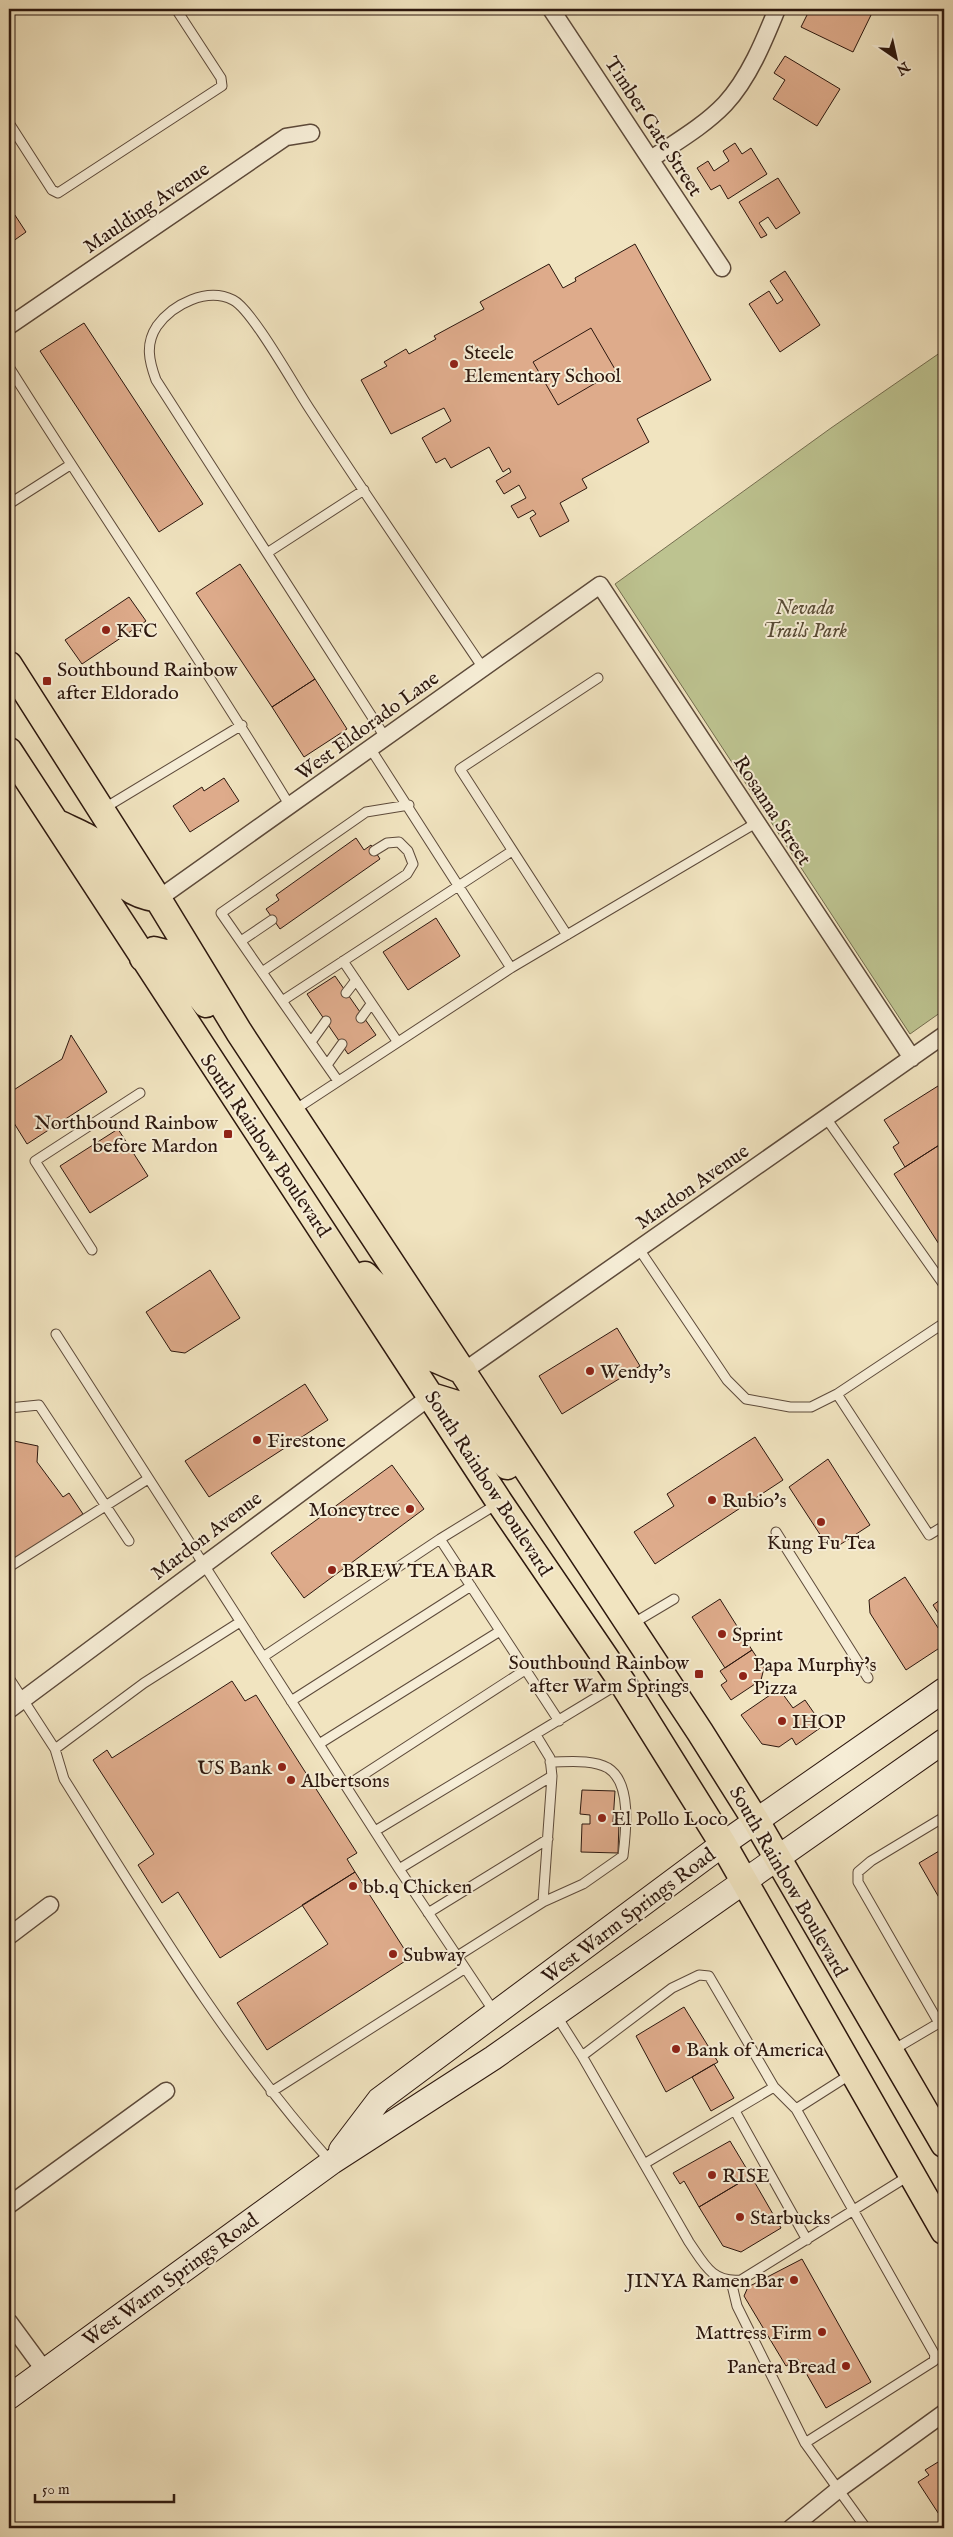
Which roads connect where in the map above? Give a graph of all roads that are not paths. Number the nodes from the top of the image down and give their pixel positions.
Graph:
1 (176, 9) edge
2 (551, 9) edge
3 (777, 9) edge
4 (9, 123) edge
5 (311, 133) dead end
6 (651, 159) junction
7 (722, 268) dead end
8 (9, 326) edge
9 (9, 367) edge
10 (70, 465) junction
11 (364, 490) junction
12 (9, 504) edge
13 (267, 553) junction
14 (600, 585) joint
15 (9, 665) edge
16 (483, 668) junction
17 (598, 678) dead end
18 (242, 725) junction
19 (386, 737) junction
20 (370, 748) junction
21 (9, 751) edge
22 (408, 805) junction
23 (290, 806) junction
24 (100, 810) junction
25 (55, 822) junction
26 (756, 823) junction
27 (374, 851) dead end
28 (512, 851) junction
29 (459, 885) junction
30 (158, 899) junction
31 (272, 920) dead end
32 (567, 934) junction
33 (241, 941) junction
34 (143, 958) junction
35 (343, 961) junction
36 (511, 968) junction
37 (262, 972) junction
38 (356, 980) junction
39 (346, 993) dead end
40 (282, 1001) junction
41 (372, 1004) junction
42 (361, 1018) dead end
43 (326, 1021) dead end
44 (239, 1032) junction
45 (944, 1035) edge
46 (397, 1041) junction
47 (311, 1042) junction
48 (342, 1044) dead end
49 (912, 1058) junction
50 (327, 1065) junction
51 (338, 1081) junction
52 (140, 1093) dead end
53 (292, 1111) junction
54 (826, 1118) junction
55 (332, 1243) junction
56 (639, 1249) junction
57 (92, 1250) dead end
58 (944, 1285) edge
59 (944, 1323) edge
60 (56, 1334) dead end
61 (464, 1371) junction
62 (837, 1394) junction
63 (431, 1396) junction
64 (9, 1408) edge
65 (148, 1479) junction
66 (500, 1503) junction
67 (106, 1505) junction
68 (559, 1516) junction
69 (944, 1526) edge
70 (776, 1532) dead end
71 (440, 1539) junction
72 (129, 1540) dead end
73 (203, 1564) junction
74 (9, 1567) edge
75 (471, 1586) junction
76 (674, 1599) dead end
77 (240, 1622) junction
78 (632, 1624) junction
79 (500, 1631) junction
80 (263, 1657) junction
81 (525, 1670) junction
82 (9, 1678) edge
83 (868, 1678) dead end
84 (622, 1682) junction
85 (944, 1690) edge
86 (24, 1699) junction
87 (291, 1701) junction
88 (9, 1710) edge
89 (558, 1721) junction
90 (536, 1735) junction
91 (944, 1741) edge
92 (319, 1744) junction
93 (55, 1749) junction
94 (550, 1762) junction
95 (552, 1776) junction
96 (346, 1786) junction
97 (944, 1817) edge
98 (756, 1821) junction
99 (375, 1831) junction
100 (548, 1839) junction
101 (723, 1844) junction
102 (777, 1858) junction
103 (399, 1869) junction
104 (744, 1881) junction
105 (543, 1902) junction
106 (50, 1905) dead end
107 (428, 1913) junction
108 (9, 1936) edge
109 (456, 1957) junction
110 (464, 1969) junction
111 (495, 2013) junction
112 (556, 2015) junction
113 (941, 2021) edge
114 (889, 2052) junction
115 (582, 2056) junction
116 (853, 2073) junction
117 (774, 2087) junction
118 (166, 2091) dead end
119 (271, 2092) junction
120 (796, 2109) junction
121 (735, 2111) junction
122 (391, 2126) junction
123 (944, 2144) edge
124 (332, 2162) junction
125 (644, 2164) junction
126 (912, 2174) junction
127 (9, 2205) edge
128 (854, 2209) junction
129 (941, 2223) edge
130 (807, 2240) junction
131 (731, 2281) junction
132 (9, 2322) edge
133 (44, 2370) junction
134 (9, 2397) edge
135 (944, 2413) edge
136 (805, 2442) junction
137 (839, 2489) junction
138 (791, 2528) edge
139 (866, 2528) edge

1 - 4 lane
2 - 6 street, Timber Gate Street
3 - 6 street
5 - 8 street, Maulding Avenue
6 - 7 street, Timber Gate Street
9 - 10 lane
10 - 12 lane
10 - 18 lane
11 - 13 lane
11 - 13 lane
11 - 16 lane
13 - 19 lane
14 - 16 street, West Eldorado Lane
14 - 26 street, Rosanna Street
15 - 24 main road, South Rainbow Boulevard
16 - 19 street, West Eldorado Lane
17 - 28 lane
18 - 23 lane
18 - 24 lane
19 - 20 street, West Eldorado Lane
20 - 22 lane
20 - 23 street, West Eldorado Lane
21 - 25 main road, South Rainbow Boulevard
22 - 29 lane
22 - 33 lane
23 - 30 street, West Eldorado Lane
24 - 30 main road, South Rainbow Boulevard
25 - 30 main road
25 - 34 main road, South Rainbow Boulevard
26 - 32 lane
26 - 49 street, Rosanna Street
27 - 37 lane
28 - 29 lane
28 - 32 lane
29 - 35 lane
29 - 36 lane
30 - 44 main road, South Rainbow Boulevard
31 - 33 lane
32 - 36 lane
33 - 37 lane
34 - 44 main road
34 - 55 main road, South Rainbow Boulevard
35 - 38 lane
35 - 40 lane
36 - 46 lane
37 - 40 lane
38 - 39 lane
38 - 41 lane
40 - 47 lane
41 - 42 lane
41 - 46 lane
43 - 47 lane
44 - 53 main road, South Rainbow Boulevard
45 - 49 street, Mardon Avenue
46 - 51 lane
47 - 50 lane
48 - 50 lane
49 - 54 street, Mardon Avenue
50 - 51 lane
51 - 53 lane
52 - 57 lane
53 - 61 main road, South Rainbow Boulevard
54 - 56 street, Mardon Avenue
54 - 58 lane
55 - 61 main road
55 - 63 main road, South Rainbow Boulevard
56 - 61 street, Mardon Avenue
56 - 62 lane
59 - 62 lane
60 - 65 lane
61 - 68 main road, South Rainbow Boulevard
62 - 69 lane
63 - 66 main road, South Rainbow Boulevard
63 - 68 main road
63 - 73 street, Mardon Avenue
64 - 67 lane
65 - 67 lane
65 - 73 lane
66 - 71 lane
66 - 84 main road, South Rainbow Boulevard
67 - 72 lane
67 - 74 lane
68 - 78 main road, South Rainbow Boulevard
70 - 83 lane
71 - 75 lane
71 - 80 lane
73 - 77 lane
73 - 86 street, Mardon Avenue
75 - 79 lane
75 - 87 lane
76 - 78 lane
77 - 80 lane
77 - 93 lane
78 - 98 main road, South Rainbow Boulevard
79 - 81 lane
79 - 92 lane
80 - 87 lane
81 - 89 lane
81 - 96 lane
82 - 86 lane
84 - 89 lane
84 - 101 main road, South Rainbow Boulevard
85 - 98 main road, West Warm Springs Road
86 - 88 street, Mardon Avenue
86 - 93 lane
87 - 92 lane
89 - 90 lane
90 - 94 lane
90 - 99 lane
91 - 102 main road, West Warm Springs Road
92 - 96 lane
93 - 119 lane
94 - 95 lane
94 - 105 lane
95 - 100 lane
95 - 103 lane
96 - 99 lane
97 - 113 lane
98 - 101 main road, West Warm Springs Road
98 - 102 main road, South Rainbow Boulevard
99 - 103 lane
100 - 105 lane
100 - 107 lane
101 - 104 main road, South Rainbow Boulevard
101 - 111 main road, West Warm Springs Road
102 - 104 main road, West Warm Springs Road
102 - 114 main road, South Rainbow Boulevard
103 - 107 lane
104 - 112 main road, West Warm Springs Road
104 - 116 main road, South Rainbow Boulevard
105 - 109 lane
106 - 108 street
107 - 109 lane
109 - 110 lane
110 - 111 lane
110 - 119 lane
111 - 122 main road
111 - 124 main road, West Warm Springs Road
112 - 115 lane
112 - 122 main road, West Warm Springs Road
113 - 114 lane
114 - 123 main road, South Rainbow Boulevard
115 - 117 lane
115 - 125 lane
116 - 120 lane
116 - 126 main road, South Rainbow Boulevard
117 - 120 lane
117 - 121 lane
118 - 127 street
119 - 124 lane
120 - 128 lane
121 - 125 lane
121 - 130 lane
122 - 124 main road, West Warm Springs Road
124 - 133 main road, West Warm Springs Road
125 - 131 lane
126 - 128 lane
126 - 129 main road, South Rainbow Boulevard
128 - 130 lane
128 - 136 lane
130 - 131 lane
131 - 136 lane
132 - 133 street
133 - 134 main road, West Warm Springs Road
135 - 137 street
136 - 137 lane
137 - 138 street
137 - 139 lane

